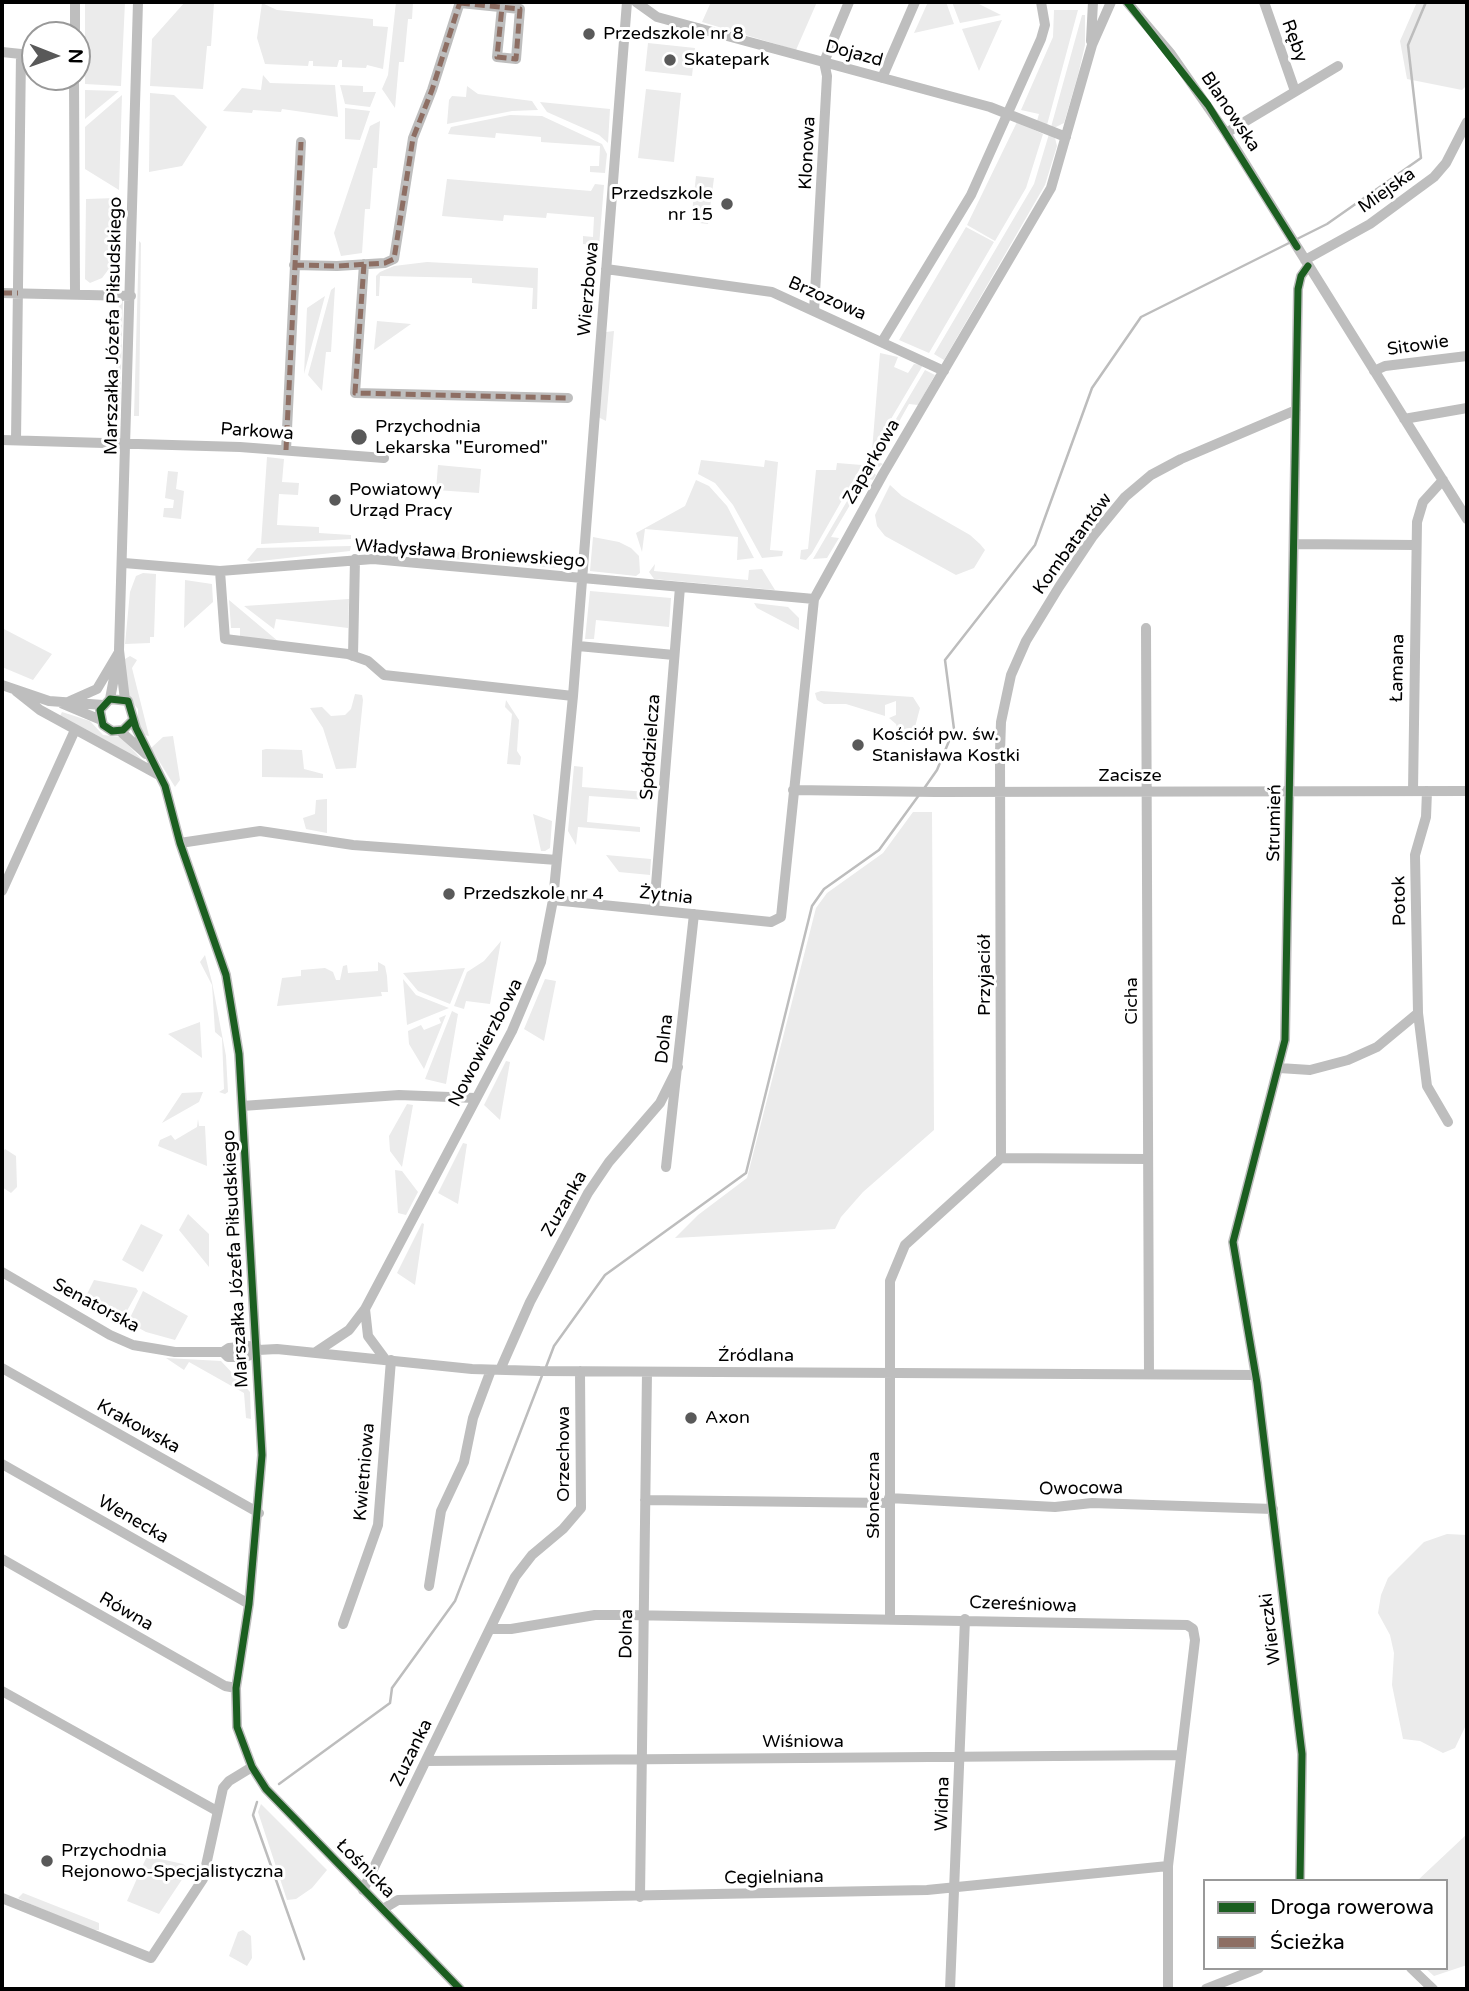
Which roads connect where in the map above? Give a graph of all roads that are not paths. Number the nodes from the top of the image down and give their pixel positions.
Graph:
1 (75, 2) edge
2 (138, 2) edge
3 (460, 2) edge
4 (627, 2) edge
5 (636, 2) edge
6 (849, 2) edge
7 (915, 2) edge
8 (1041, 2) edge
9 (1093, 2) edge
10 (1111, 2) edge
11 (1127, 2) edge
12 (1264, 2) edge
13 (502, 7) junction
14 (75, 21) edge
15 (1092, 46) junction
16 (2, 52) edge
17 (824, 62) junction
18 (1338, 65) dead end
19 (882, 78) junction
20 (74, 91) edge
21 (1295, 91) junction
22 (1006, 114) junction
23 (1467, 125) edge
24 (1226, 133) junction
25 (1066, 137) junction
26 (301, 142) dead end
27 (1307, 263) junction
28 (364, 264) junction
29 (294, 265) junction
30 (606, 269) junction
31 (2, 293) edge
32 (18, 293) junction
33 (75, 294) junction
34 (131, 296) junction
35 (814, 311) junction
36 (883, 340) junction
37 (1467, 356) edge
38 (944, 371) junction
39 (1374, 371) junction
40 (568, 398) dead end
41 (1467, 408) edge
42 (1296, 411) junction
43 (1404, 419) junction
44 (2, 440) edge
45 (16, 440) junction
46 (127, 442) junction
47 (286, 450) junction
48 (384, 458) dead end
49 (1443, 480) junction
50 (1463, 503) edge
51 (1467, 519) edge
52 (1294, 544) junction
53 (1415, 545) junction
54 (355, 559) junction
55 (124, 563) junction
56 (220, 571) junction
57 (580, 578) junction
58 (680, 587) junction
59 (814, 599) junction
60 (1146, 628) dead end
61 (578, 646) junction
62 (119, 652) junction
63 (674, 655) junction
64 (353, 656) junction
65 (2, 685) edge
66 (16, 691) junction
67 (573, 696) junction
68 (125, 700) junction
69 (107, 702) junction
70 (63, 703) junction
71 (101, 720) junction
72 (133, 720) junction
73 (75, 730) junction
74 (120, 732) junction
75 (151, 759) junction
76 (160, 775) junction
77 (793, 790) junction
78 (1149, 791) junction
79 (1292, 791) junction
80 (1412, 791) junction
81 (1427, 791) junction
82 (1467, 791) edge
83 (1000, 792) junction
84 (180, 843) junction
85 (557, 860) junction
86 (2, 891) edge
87 (553, 900) junction
88 (654, 911) junction
89 (694, 915) junction
90 (776, 921) joint
91 (1418, 1013) junction
92 (678, 1067) junction
93 (1279, 1068) junction
94 (475, 1098) junction
95 (243, 1106) junction
96 (1448, 1122) dead end
97 (1001, 1158) junction
98 (1147, 1158) junction
99 (666, 1167) dead end
100 (2, 1272) edge
101 (365, 1310) junction
102 (258, 1350) junction
103 (223, 1352) junction
104 (316, 1352) junction
105 (236, 1357) junction
106 (388, 1359) junction
107 (2, 1368) edge
108 (496, 1370) junction
109 (259, 1371) junction
110 (580, 1371) junction
111 (647, 1371) junction
112 (889, 1373) junction
113 (1149, 1374) junction
114 (1255, 1375) junction
115 (2, 1464) edge
116 (645, 1500) junction
117 (889, 1501) junction
118 (1273, 1509) junction
119 (259, 1513) junction
120 (2, 1559) edge
121 (429, 1586) dead end
122 (249, 1604) junction
123 (643, 1615) junction
124 (890, 1618) junction
125 (965, 1619) junction
126 (343, 1624) dead end
127 (489, 1629) junction
128 (236, 1689) junction
129 (2, 1691) edge
130 (1181, 1755) junction
131 (960, 1757) junction
132 (642, 1759) junction
133 (426, 1761) junction
134 (252, 1767) junction
135 (217, 1811) junction
136 (1168, 1866) junction
137 (1300, 1879) edge
138 (955, 1888) junction
139 (363, 1890) junction
140 (640, 1897) junction
141 (2, 1898) edge
142 (383, 1909) junction
143 (1254, 1970) edge
144 (1413, 1970) edge
145 (460, 1989) edge
146 (950, 1989) edge
147 (1168, 1989) edge
148 (1206, 1989) edge
149 (1433, 1989) edge

1 - 14 street
2 - 34 street, Marszałka Józefa Piłsudskiego
3 - 13 street
3 - 28 street
4 - 30 street, Wierzbowa
5 - 17 street, Dojazd
6 - 17 street, Klonowa
7 - 19 street
8 - 22 street
9 - 15 street, Zaparkowa
10 - 15 street, Zaparkowa
11 - 24 street, Blanowska
12 - 21 street, Ręby
13 - 13 street
15 - 25 street, Zaparkowa
16 - 32 street
17 - 19 street, Dojazd
17 - 35 street, Klonowa
18 - 21 street, Ręby
19 - 22 street, Dojazd
20 - 33 street
21 - 24 street, Ręby
22 - 25 street, Dojazd
22 - 36 street
23 - 27 street, Miejska
24 - 27 street, Blanowska
25 - 38 street, Zaparkowa
26 - 29 street
27 - 39 street, Blanowska
27 - 42 street, Strumień
28 - 29 street
28 - 40 street
29 - 47 street
30 - 35 street, Brzozowa
30 - 57 street, Wierzbowa
31 - 32 street
32 - 33 street
32 - 45 street
33 - 34 street
34 - 46 street, Marszałka Józefa Piłsudskiego
35 - 36 street, Brzozowa
36 - 38 street, Brzozowa
37 - 39 street, Sitowie
38 - 59 street, Zaparkowa
39 - 43 street, Blanowska
41 - 43 street
42 - 52 street, Strumień
42 - 83 street, Kombatantów
43 - 49 street, Blanowska
44 - 45 street, Parkowa
45 - 46 street, Parkowa
46 - 47 street, Parkowa
46 - 55 street, Marszałka Józefa Piłsudskiego
47 - 48 street, Parkowa
49 - 50 street, Blanowska
49 - 53 street, Łamana
50 - 51 street, Blanowska
52 - 53 street
52 - 79 street, Strumień
53 - 80 street, Łamana
54 - 56 street, Władysława Broniewskiego
54 - 57 street, Władysława Broniewskiego
54 - 64 street
55 - 56 street, Władysława Broniewskiego
55 - 62 street, Marszałka Józefa Piłsudskiego
56 - 64 street
57 - 58 street, Władysława Broniewskiego
57 - 61 street, Nowowierzbowa
58 - 59 street, Władysława Broniewskiego
58 - 63 street, Spółdzielcza
59 - 77 street, Zaparkowa
60 - 78 street, Cicha
61 - 63 street
61 - 67 street, Nowowierzbowa
62 - 68 street, Marszałka Józefa Piłsudskiego
62 - 69 street, Marszałka Józefa Piłsudskiego
62 - 70 street
63 - 88 street, Spółdzielcza
64 - 67 street
65 - 66 street
66 - 70 street
66 - 73 street
67 - 85 street, Nowowierzbowa
68 - 69 street
68 - 72 street
69 - 70 street
69 - 71 street
70 - 71 street
71 - 74 street
72 - 74 street
72 - 75 street, Marszałka Józefa Piłsudskiego
73 - 76 street
73 - 86 street
74 - 75 street
75 - 76 street, Marszałka Józefa Piłsudskiego
76 - 84 street, Marszałka Józefa Piłsudskiego
77 - 83 street, Zacisze
77 - 90 street, Zaparkowa
78 - 79 street, Zacisze
78 - 83 street, Zacisze
78 - 98 street, Cicha
79 - 80 street, Zacisze
79 - 93 street, Strumień
80 - 81 street, Zacisze
81 - 82 street, Zacisze
81 - 91 street, Potok
83 - 97 street, Przyjaciół
84 - 85 street
84 - 95 street, Marszałka Józefa Piłsudskiego
85 - 87 street, Nowowierzbowa
87 - 88 street, Żytnia
87 - 94 street, Nowowierzbowa
88 - 89 street, Żytnia
89 - 90 street, Żytnia
89 - 92 street, Dolna
91 - 93 street
91 - 96 street, Potok
92 - 99 street, Dolna
92 - 108 street, Zuzanka
93 - 114 street, Strumień
94 - 95 street
94 - 101 street, Nowowierzbowa
95 - 102 street, Marszałka Józefa Piłsudskiego
97 - 98 street
97 - 112 street
98 - 113 street, Cicha
100 - 103 street, Senatorska
101 - 104 street, Nowowierzbowa
101 - 106 street
102 - 103 street, Senatorska
102 - 104 street, Źródlana
102 - 105 street
102 - 109 street, Marszałka Józefa Piłsudskiego
103 - 105 street, Senatorska
104 - 106 street, Źródlana
105 - 109 street, Senatorska
106 - 108 street, Źródlana
106 - 126 street, Kwietniowa
107 - 119 street, Krakowska
108 - 110 street, Źródlana
108 - 121 street, Zuzanka
109 - 119 street, Marszałka Józefa Piłsudskiego
110 - 111 street, Źródlana
110 - 127 street, Orzechowa
111 - 112 street, Źródlana
111 - 116 street, Dolna
112 - 113 street, Źródlana
112 - 117 street, Słoneczna
113 - 114 street, Źródlana
114 - 118 street, Wierczki
115 - 122 street, Wenecka
116 - 117 street, Owocowa
116 - 123 street, Dolna
117 - 118 street, Owocowa
117 - 124 street, Słoneczna
118 - 137 street, Wierczki
119 - 122 street, Marszałka Józefa Piłsudskiego
120 - 128 street, Równa
122 - 128 street, Marszałka Józefa Piłsudskiego
123 - 124 street, Czereśniowa
123 - 127 street, Czereśniowa
123 - 132 street, Dolna
124 - 125 street, Czereśniowa
125 - 130 street, Czereśniowa
125 - 131 street, Widna
127 - 133 street, Zuzanka
128 - 134 street, Marszałka Józefa Piłsudskiego
129 - 135 street
130 - 131 street, Wiśniowa
130 - 136 street, Czereśniowa
131 - 132 street, Wiśniowa
131 - 138 street, Widna
132 - 133 street, Wiśniowa
132 - 140 street, Dolna
133 - 139 street, Zuzanka
134 - 135 street
134 - 139 street, Łośnicka
135 - 141 street
136 - 138 street, Cegielniana
136 - 147 street, Czereśniowa
138 - 140 street, Cegielniana
138 - 146 street, Widna
139 - 142 street, Łośnicka
140 - 142 street, Cegielniana
142 - 145 street, Łośnicka
143 - 148 street
144 - 149 street

